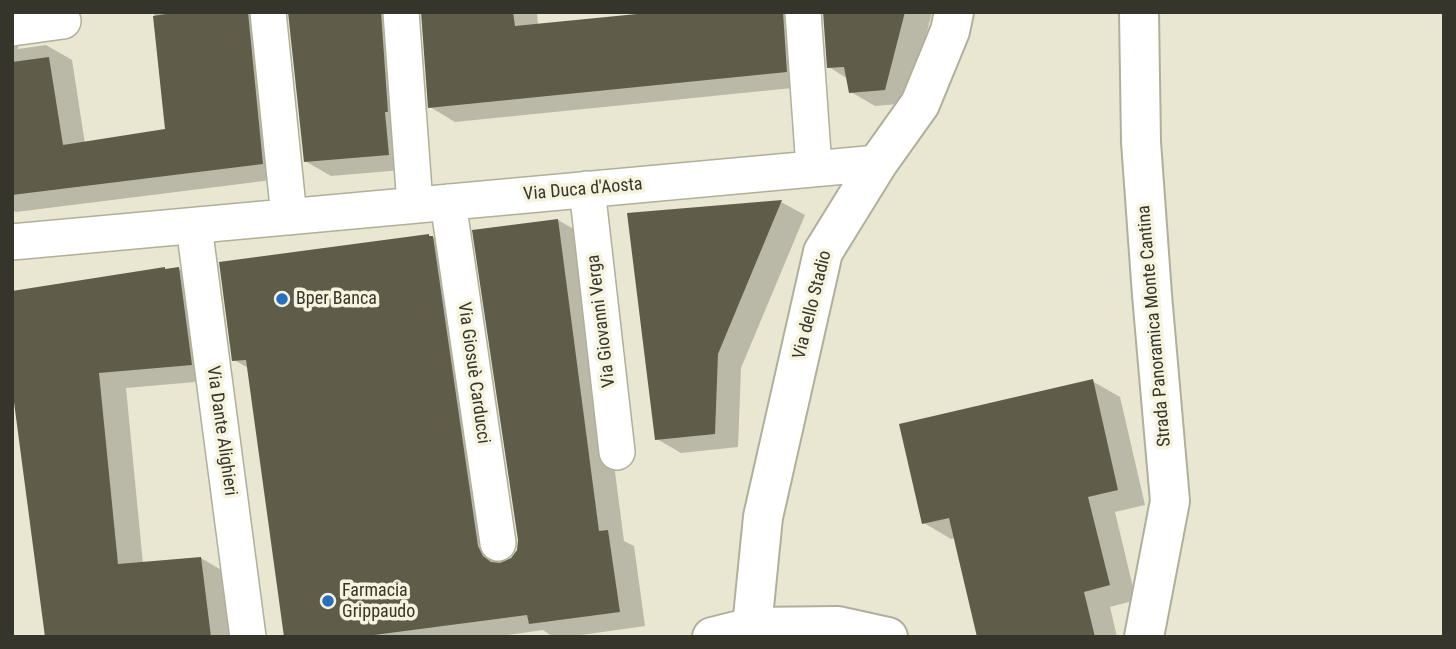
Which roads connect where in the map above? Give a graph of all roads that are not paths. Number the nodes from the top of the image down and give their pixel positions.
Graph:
1 (268, 12) edge
2 (401, 12) edge
3 (803, 12) edge
4 (954, 12) edge
5 (1139, 12) edge
6 (63, 21) dead end
7 (12, 28) edge
8 (878, 163) junction
9 (814, 168) junction
10 (587, 189) junction
11 (431, 204) junction
12 (289, 217) junction
13 (194, 226) junction
14 (12, 242) edge
15 (617, 452) dead end
16 (498, 543) dead end
17 (752, 628) junction
18 (248, 637) edge
19 (712, 637) edge
20 (888, 637) edge
21 (1144, 637) edge

1 - 12 street
2 - 11 street, Via Giosuè Carducci
3 - 9 street
4 - 8 street, Via dello Stadio
5 - 21 street, Strada Panoramica Monte Cantina
6 - 7 street
8 - 9 street, Via Duca d'Aosta
8 - 17 street, Via dello Stadio
9 - 10 street, Via Duca d'Aosta
10 - 11 street, Via Duca d'Aosta
10 - 15 street, Via Giovanni Verga
11 - 12 street, Via Duca d'Aosta
11 - 16 street, Via Giosuè Carducci
12 - 13 street, Via Duca d'Aosta
13 - 14 street, Via Duca d'Aosta
13 - 18 street, Via Dante Alighieri
17 - 19 street
17 - 20 street

